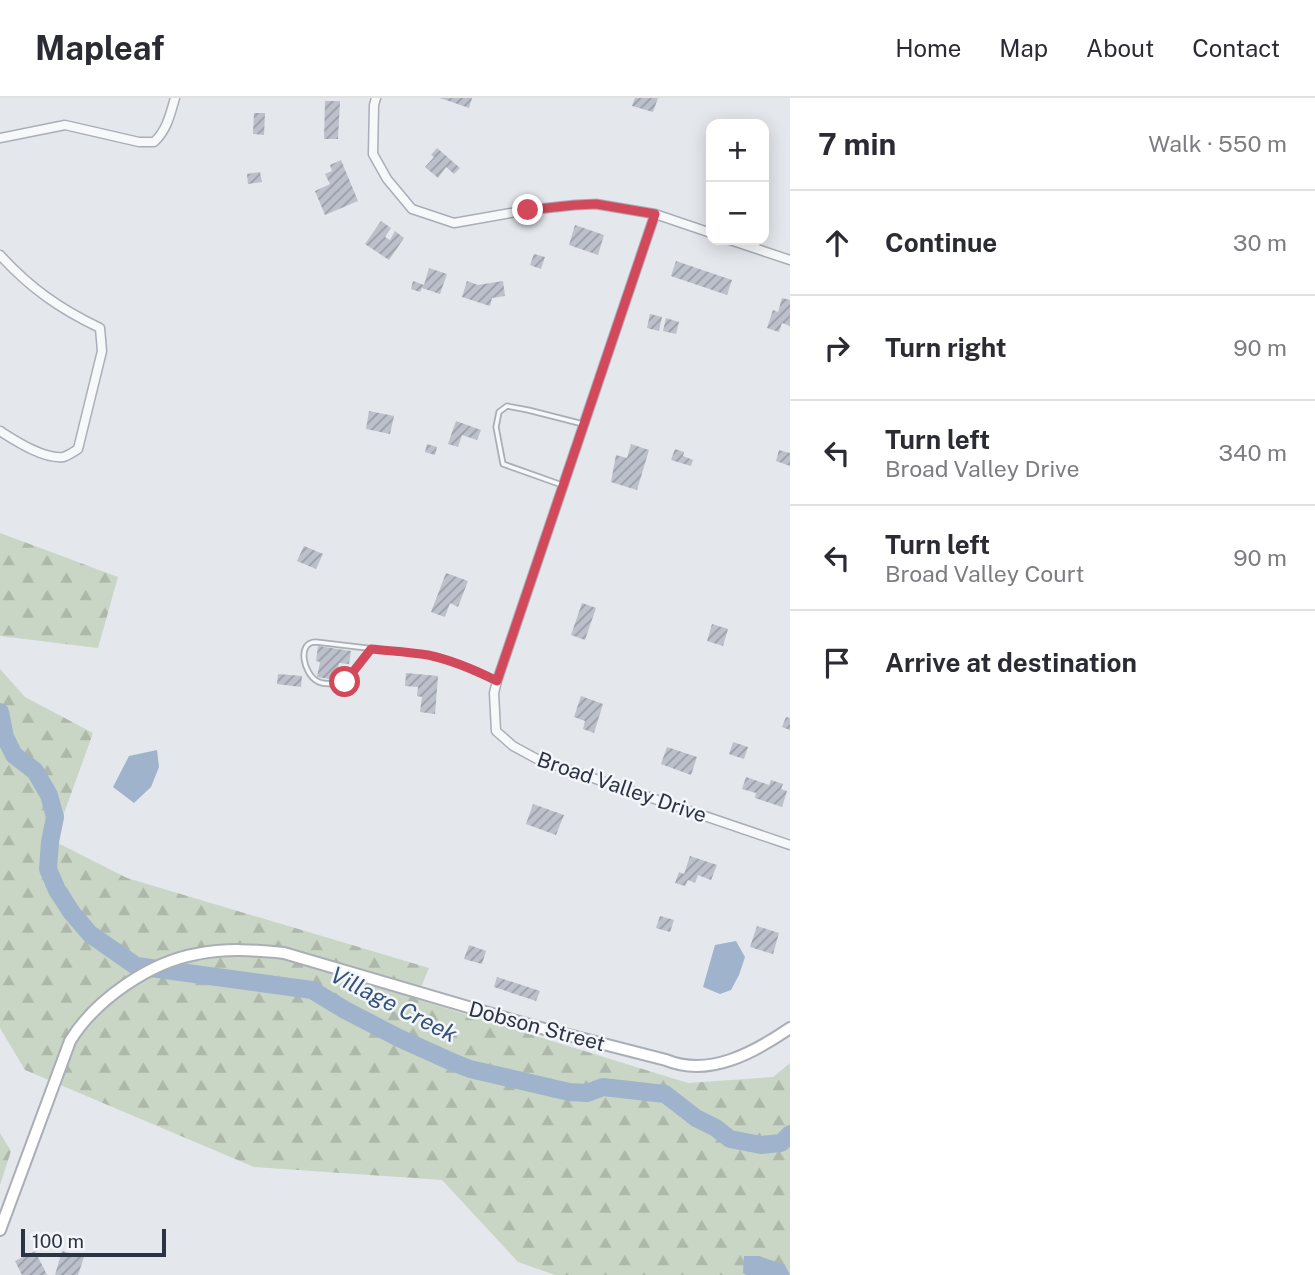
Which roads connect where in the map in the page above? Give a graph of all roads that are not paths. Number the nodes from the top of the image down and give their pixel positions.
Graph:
1 (175, 98) edge
2 (376, 98) edge
3 (0, 138) edge
4 (655, 214) junction
5 (706, 231) edge
6 (745, 245) edge
7 (0, 255) edge
8 (790, 260) edge
9 (583, 424) junction
10 (0, 431) edge
11 (562, 485) junction
12 (371, 649) junction
13 (497, 681) junction
14 (790, 845) edge
15 (790, 1028) edge
16 (0, 1230) edge

1 - 3 street
2 - 4 street
4 - 5 street
4 - 9 street, Broad Valley Drive
6 - 8 street
7 - 10 street
9 - 11 street, Broad Valley Drive
9 - 11 lane
11 - 13 street, Broad Valley Drive
12 - 12 lane
12 - 13 lane
13 - 14 street, Broad Valley Drive
15 - 16 street, Dobson Street

